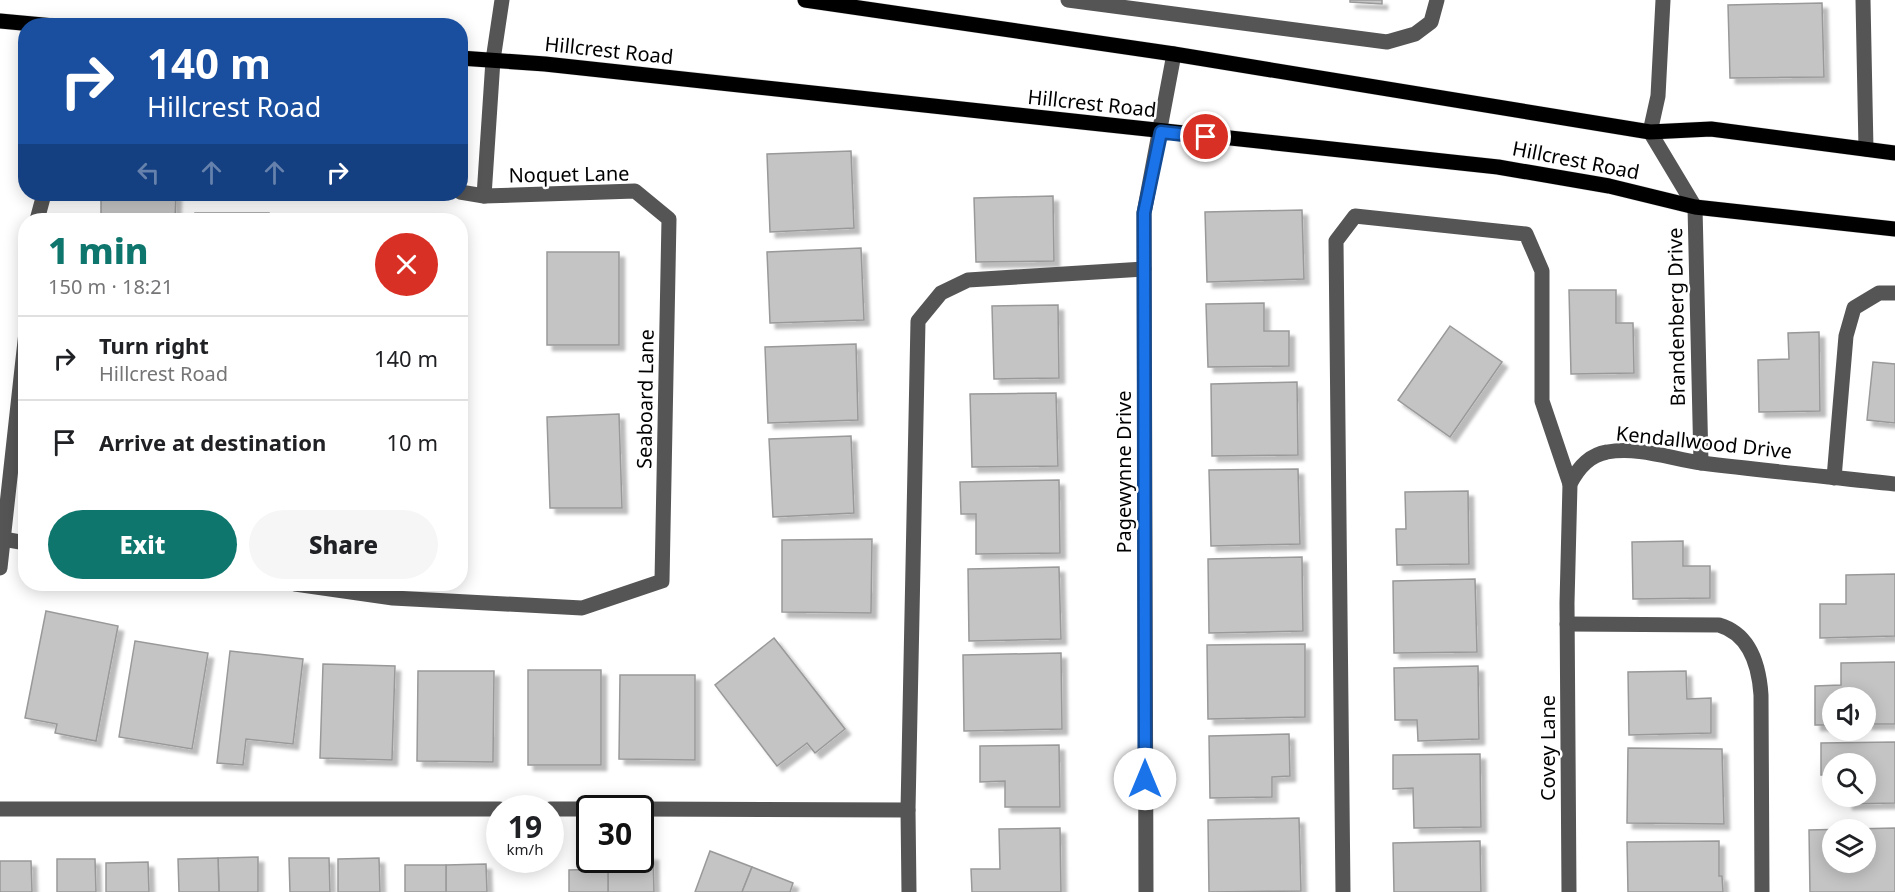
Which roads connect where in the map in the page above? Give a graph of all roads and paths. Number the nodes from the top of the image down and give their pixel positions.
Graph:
1 (502, 0) edge
2 (805, 0) edge
3 (1068, 0) edge
4 (1437, 0) edge
5 (1663, 0) edge
6 (1863, 0) edge
7 (0, 21) edge
8 (18, 23) edge
9 (1174, 54) junction
10 (468, 58) edge
11 (493, 60) junction
12 (1161, 132) junction
13 (1650, 132) junction
14 (1866, 150) junction
15 (1895, 153) edge
16 (468, 193) edge
17 (484, 196) junction
18 (1695, 207) junction
19 (669, 219) joint
20 (1895, 229) edge
21 (1144, 269) junction
22 (1895, 293) edge
23 (18, 405) edge
24 (1701, 463) junction
25 (1834, 478) junction
26 (1570, 483) junction
27 (1895, 484) edge
28 (3, 539) junction
29 (18, 542) edge
30 (0, 568) edge
31 (344, 591) edge
32 (1567, 624) junction
33 (0, 809) edge
34 (486, 809) edge
35 (654, 809) edge
36 (908, 810) junction
37 (909, 892) edge
38 (1146, 892) edge
39 (1343, 892) edge
40 (1569, 892) edge
41 (1762, 892) edge

1 - 11 street
2 - 9 main road, Hillcrest Road
3 - 4 street
5 - 13 street
6 - 14 street
7 - 8 main road
9 - 12 street, Pagewynne Drive
9 - 13 main road, Hillcrest Road
10 - 11 main road, Hillcrest Road
11 - 12 main road, Hillcrest Road
11 - 17 street
12 - 18 main road, Hillcrest Road
12 - 21 street, Pagewynne Drive
13 - 14 main road, Hillcrest Road
13 - 18 street
14 - 15 main road, Hillcrest Road
16 - 17 street, Noquet Lane
17 - 19 street, Noquet Lane
18 - 20 main road, Hillcrest Road
18 - 24 street, Brandenberg Drive
19 - 31 street, Seaboard Lane
21 - 36 street
21 - 38 street, Pagewynne Drive
22 - 25 street
23 - 28 street
24 - 25 street, Kendallwood Drive
24 - 26 street, Kendallwood Drive
25 - 27 street, Kendallwood Drive
26 - 32 street, Covey Lane
26 - 39 street
28 - 29 street
28 - 30 street
32 - 40 street, Covey Lane
32 - 41 street
33 - 34 street
35 - 36 street
36 - 37 street

